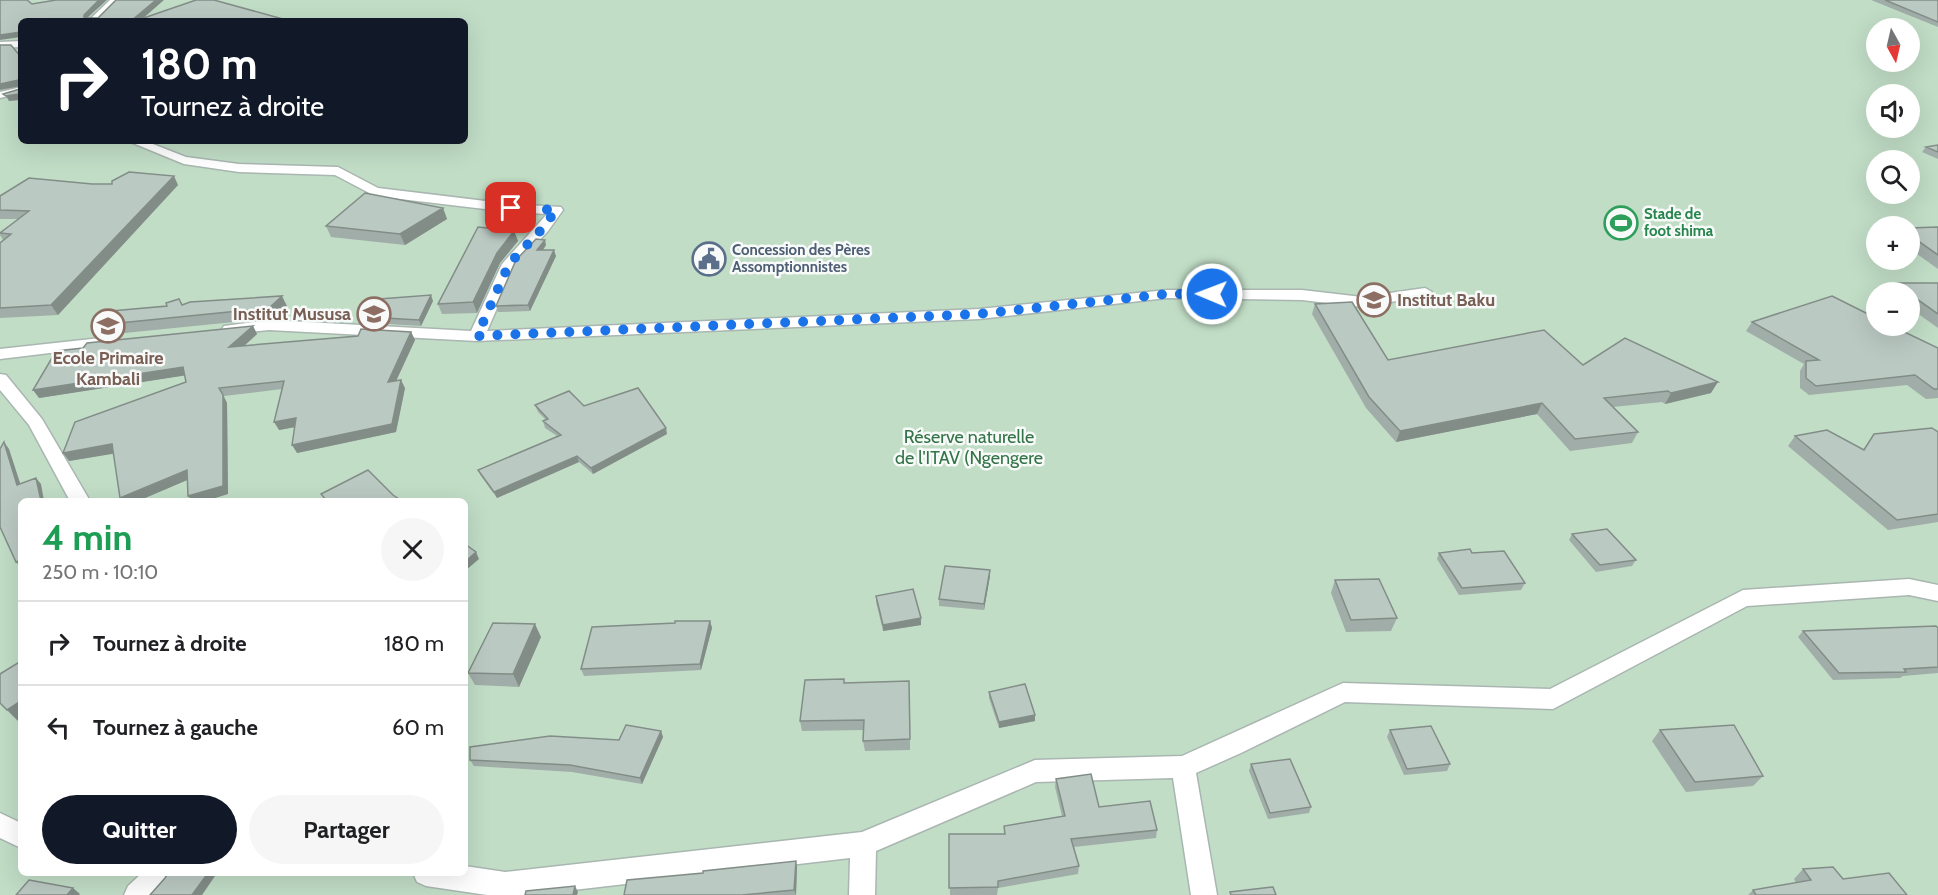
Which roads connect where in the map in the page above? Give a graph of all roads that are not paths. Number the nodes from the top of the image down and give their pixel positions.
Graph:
1 (115, 0) edge
2 (96, 18) edge
3 (18, 44) edge
4 (0, 45) edge
5 (18, 91) edge
6 (0, 95) edge
7 (142, 144) edge
8 (1425, 292) dead end
9 (211, 332) edge
10 (477, 336) junction
11 (129, 340) edge
12 (0, 354) edge
13 (0, 379) edge
14 (78, 498) edge
15 (1938, 593) edge
16 (1183, 767) junction
17 (0, 825) edge
18 (18, 834) edge
19 (863, 844) junction
20 (158, 876) edge
21 (440, 876) edge
22 (504, 890) edge
23 (137, 895) edge
24 (862, 895) edge
25 (1204, 895) edge

1 - 2 street
3 - 4 street
5 - 6 street
7 - 10 street
8 - 10 street
9 - 10 street
11 - 12 street
13 - 14 street
15 - 16 street
16 - 19 street
16 - 25 street
17 - 18 street
19 - 22 street
19 - 24 street
20 - 23 street
21 - 22 street

